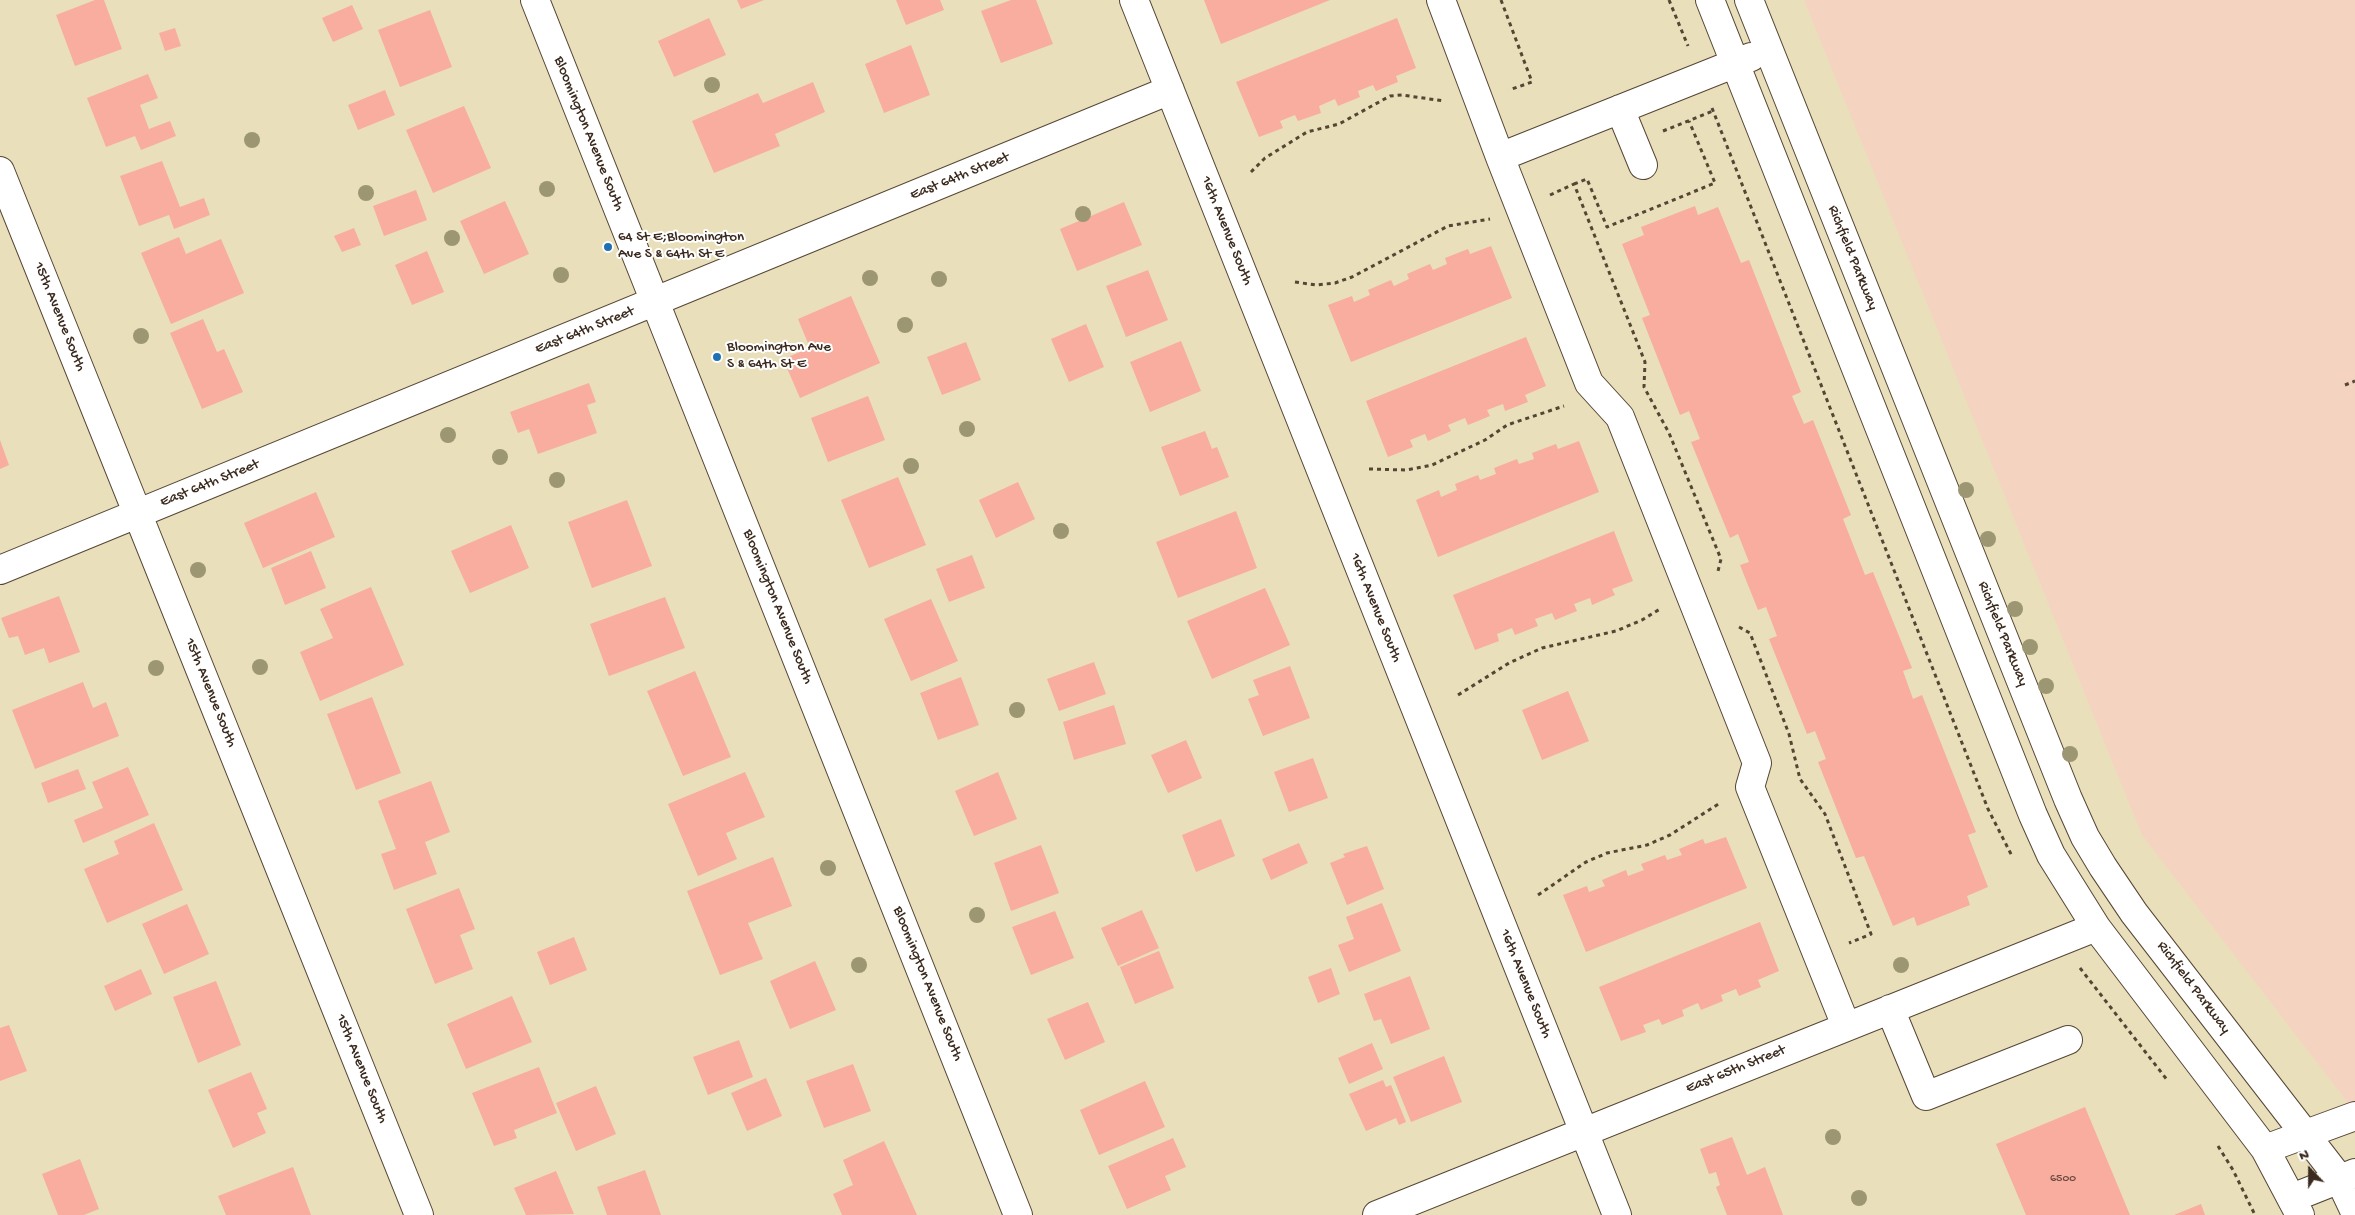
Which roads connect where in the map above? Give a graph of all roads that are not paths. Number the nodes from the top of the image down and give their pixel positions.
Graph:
1 (535, 0) edge
2 (1134, 0) edge
3 (1441, 0) edge
4 (1710, 0) edge
5 (1749, 0) edge
6 (1768, 50) junction
7 (1735, 64) junction
8 (1170, 90) junction
9 (1620, 109) junction
10 (1500, 156) junction
11 (1643, 166) dead end
12 (0, 171) edge
13 (655, 302) junction
14 (139, 514) junction
15 (0, 570) edge
16 (2096, 927) junction
17 (1890, 1009) junction
18 (1846, 1026) junction
19 (2068, 1040) dead end
20 (2355, 1116) edge
21 (1583, 1131) junction
22 (2303, 1133) junction
23 (2265, 1149) junction
24 (2347, 1176) edge
25 (2296, 1206) edge
26 (2355, 1212) edge
27 (419, 1215) edge
28 (1018, 1215) edge
29 (1376, 1215) edge
30 (1617, 1215) edge

1 - 13 street, Bloomington Avenue South
2 - 8 street, 16th Avenue South
3 - 10 street
4 - 7 street
5 - 6 street, Richfield Parkway
6 - 7 street
6 - 22 street, Richfield Parkway
7 - 9 street
7 - 16 street
8 - 13 street, East 64th Street
8 - 21 street, 16th Avenue South
9 - 10 street
9 - 11 street
10 - 18 street
12 - 14 street, 15th Avenue South
13 - 14 street, East 64th Street
13 - 28 street, Bloomington Avenue South
14 - 15 street, East 64th Street
14 - 27 street, 15th Avenue South
16 - 17 street, East 65th Street
16 - 23 street
17 - 18 street, East 65th Street
17 - 19 street
18 - 21 street, East 65th Street
20 - 22 street
21 - 29 street, East 65th Street
21 - 30 street, 16th Avenue South
22 - 23 street
22 - 24 street, Richfield Parkway
23 - 25 street
24 - 25 street
24 - 26 street, Richfield Parkway

